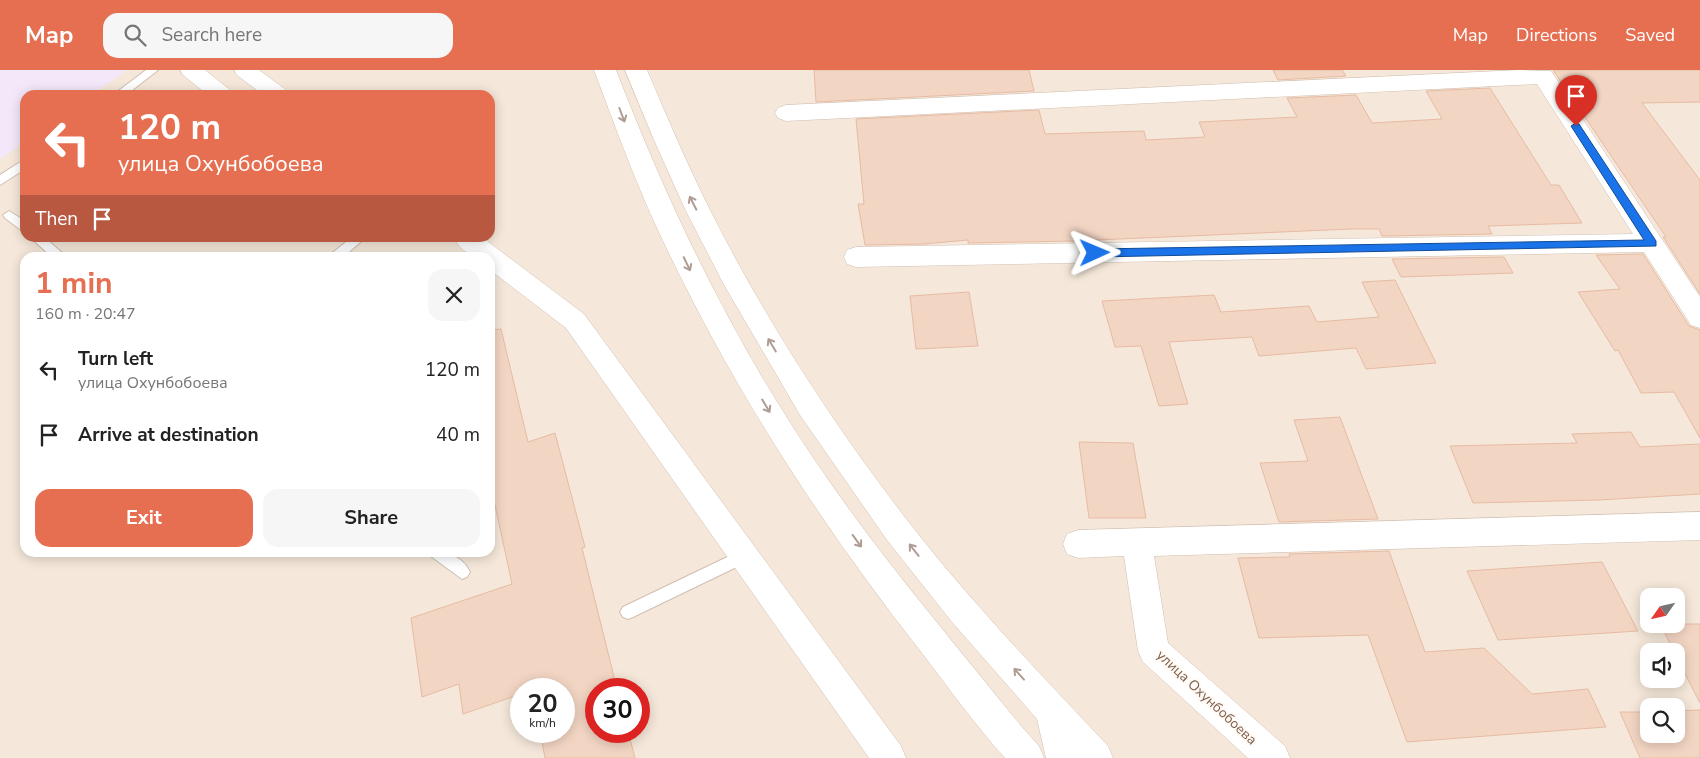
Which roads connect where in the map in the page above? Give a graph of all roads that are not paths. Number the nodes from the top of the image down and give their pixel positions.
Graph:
1 (153, 70) edge
2 (191, 70) edge
3 (245, 70) edge
4 (604, 70) edge
5 (636, 70) edge
6 (1541, 73) edge
7 (125, 90) edge
8 (216, 90) edge
9 (271, 90) edge
10 (786, 113) dead end
11 (20, 167) edge
12 (0, 181) edge
13 (9, 215) dead end
14 (20, 224) edge
15 (42, 242) edge
16 (354, 242) edge
17 (471, 242) edge
18 (1652, 243) junction
19 (54, 252) edge
20 (340, 252) edge
21 (484, 252) edge
22 (856, 257) dead end
23 (495, 260) edge
24 (1700, 318) edge
25 (1700, 526) edge
26 (1137, 542) junction
27 (1078, 544) dead end
28 (744, 556) junction
29 (443, 557) edge
30 (462, 572) dead end
31 (628, 612) dead end
32 (1051, 710) junction
33 (1016, 751) edge
34 (890, 758) edge
35 (1063, 758) edge
36 (1096, 758) edge
37 (1274, 758) edge

1 - 7 lane
2 - 8 street
3 - 9 street
4 -> 33 street
32 -> 5 street
6 - 10 street
6 - 18 street
11 - 12 lane
13 - 14 lane
15 - 19 lane
16 - 20 lane
17 - 21 street
18 - 22 street
18 - 24 street
23 - 28 street
25 - 26 street
26 - 27 street
26 - 37 street, улица Охунбобоева
28 - 31 lane
28 - 34 street
29 - 30 lane
32 - 35 street
32 - 36 street

